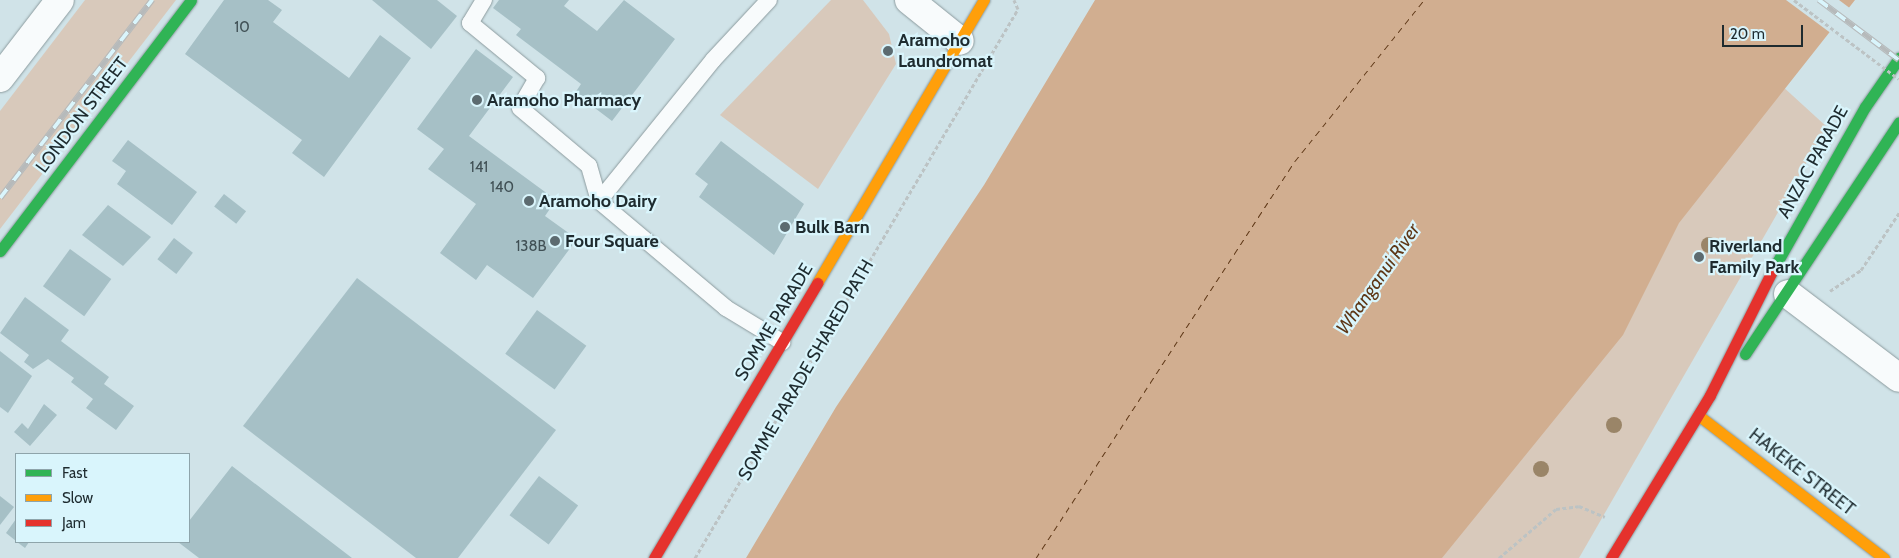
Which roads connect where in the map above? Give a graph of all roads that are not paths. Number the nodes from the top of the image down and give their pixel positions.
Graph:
1 (60, 0) edge
2 (191, 0) edge
3 (484, 0) edge
4 (769, 0) edge
5 (909, 0) edge
6 (984, 0) edge
7 (960, 40) junction
8 (1899, 58) edge
9 (0, 78) edge
10 (1899, 122) edge
11 (599, 201) junction
12 (0, 251) edge
13 (1788, 294) junction
14 (782, 342) junction
15 (1899, 378) edge
16 (1710, 395) junction
17 (1698, 415) junction
18 (654, 558) edge
19 (1611, 558) edge
20 (1884, 558) edge

1 - 9 street
2 - 12 main road, LONDON STREET
3 - 11 lane
4 - 11 lane
5 - 7 street
6 - 7 main road, SOMME PARADE
7 - 14 main road, SOMME PARADE
8 - 16 main road, ANZAC PARADE
10 - 13 main road, ANZAC PARADE
11 - 14 lane
13 - 15 street
13 - 16 main road, ANZAC PARADE
14 - 18 main road, SOMME PARADE
16 - 17 main road, ANZAC PARADE
17 - 19 main road, ANZAC PARADE
17 - 20 main road, HAKEKE STREET

